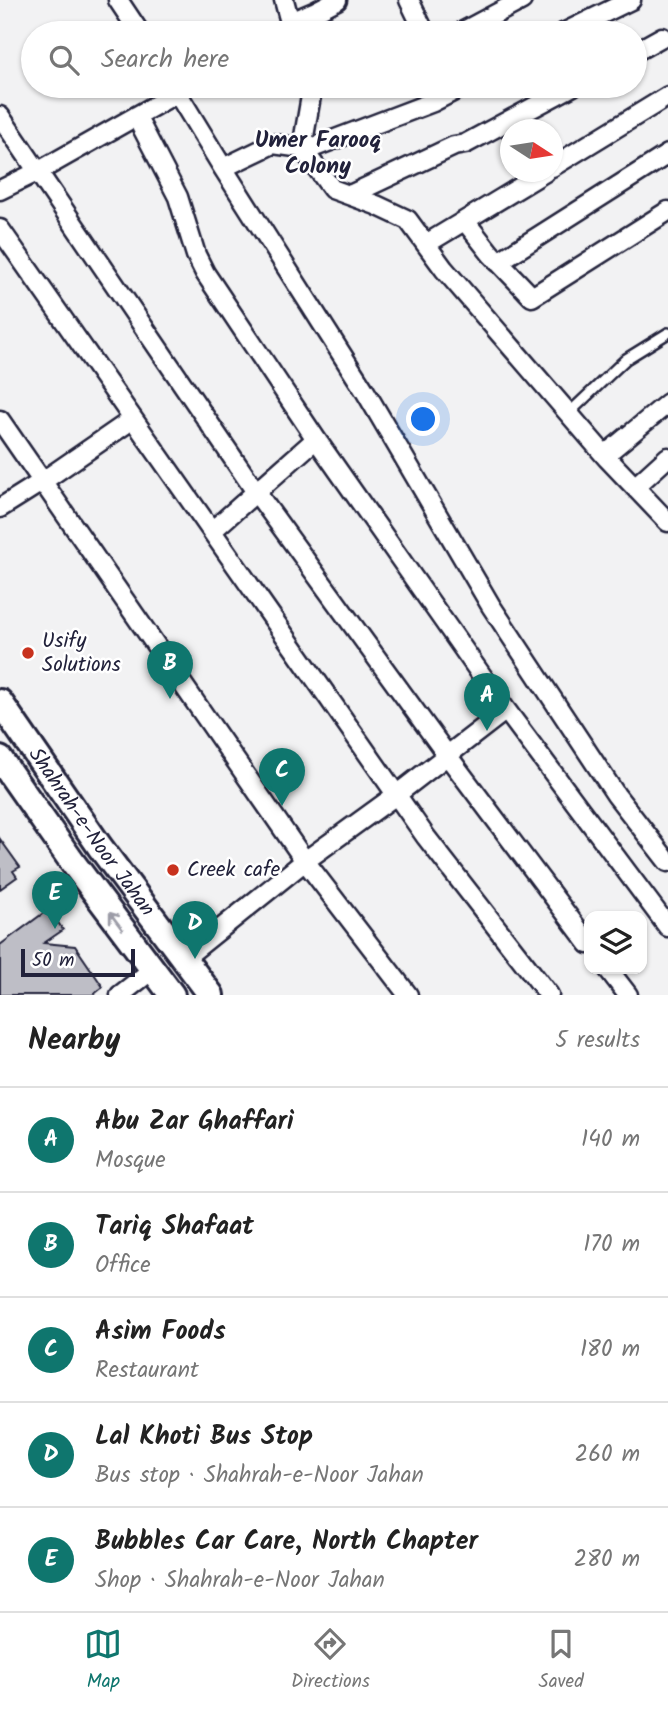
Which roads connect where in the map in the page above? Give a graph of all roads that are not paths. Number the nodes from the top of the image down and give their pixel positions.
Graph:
1 (118, 0) edge
2 (284, 0) edge
3 (337, 0) edge
4 (430, 0) edge
5 (522, 0) edge
6 (631, 0) edge
7 (411, 5) edge
8 (132, 21) edge
9 (290, 21) edge
10 (301, 21) edge
11 (419, 21) edge
12 (483, 21) edge
13 (588, 21) edge
14 (662, 37) dead end
15 (647, 45) edge
16 (668, 96) edge
17 (162, 98) edge
18 (180, 98) edge
19 (311, 98) edge
20 (439, 98) edge
21 (551, 98) edge
22 (0, 116) edge
23 (136, 116) junction
24 (303, 150) junction
25 (668, 154) edge
26 (563, 160) edge
27 (223, 168) junction
28 (39, 171) junction
29 (529, 182) edge
30 (0, 190) edge
31 (350, 195) junction
32 (668, 211) edge
33 (465, 221) junction
34 (0, 229) edge
35 (425, 244) junction
36 (498, 262) junction
37 (668, 333) edge
38 (668, 403) edge
39 (569, 413) junction
40 (133, 419) junction
41 (0, 420) edge
42 (316, 439) junction
43 (605, 455) junction
44 (668, 457) edge
45 (43, 481) junction
46 (635, 487) junction
47 (256, 492) junction
48 (0, 508) edge
49 (666, 515) edge
50 (212, 531) junction
51 (0, 702) edge
52 (506, 710) junction
53 (447, 755) junction
54 (0, 759) edge
55 (396, 795) junction
56 (100, 846) junction
57 (305, 861) junction
58 (668, 862) edge
59 (73, 863) junction
60 (668, 927) edge
61 (584, 937) edge
62 (183, 959) junction
63 (152, 970) junction
64 (612, 974) edge
65 (120, 995) edge
66 (172, 995) edge
67 (211, 995) edge
68 (408, 995) edge
69 (549, 995) edge
70 (628, 995) edge

1 - 8 street
2 - 9 street
3 - 10 street
4 - 7 street
5 - 12 street
6 - 13 street
7 - 11 street
14 - 15 street
16 - 26 street
17 - 23 street
18 - 27 street
19 - 24 street
20 - 24 street
21 - 31 street
22 - 28 street
23 - 28 street
23 - 42 street
24 - 27 street
24 - 31 street
25 - 36 street
27 - 58 street
28 - 30 street
28 - 47 street
29 - 33 street
31 - 35 street
32 - 36 street
33 - 35 street
33 - 36 street
34 - 40 street
35 - 39 street
37 - 39 lane
38 - 43 street
39 - 43 street
40 - 45 street
40 - 50 street
41 - 45 street
42 - 47 street
42 - 52 street
43 - 46 street
44 - 46 street
45 - 48 street
45 - 57 street
46 - 49 street
47 - 50 street
47 - 53 street
50 - 55 street
51 - 56 main road, Shahrah-e-Noor Jahan
52 - 53 street
52 - 60 street
53 - 55 street
53 - 61 street
54 - 59 main road, Shahrah-e-Noor Jahan
55 - 57 street
55 - 69 street
56 - 59 main road
56 - 62 main road, Shahrah-e-Noor Jahan
57 - 62 street
57 - 68 street
63 -> 59 main road, Shahrah-e-Noor Jahan
62 - 67 main road, Shahrah-e-Noor Jahan
63 - 65 street
63 - 66 main road, Shahrah-e-Noor Jahan
64 - 70 street

